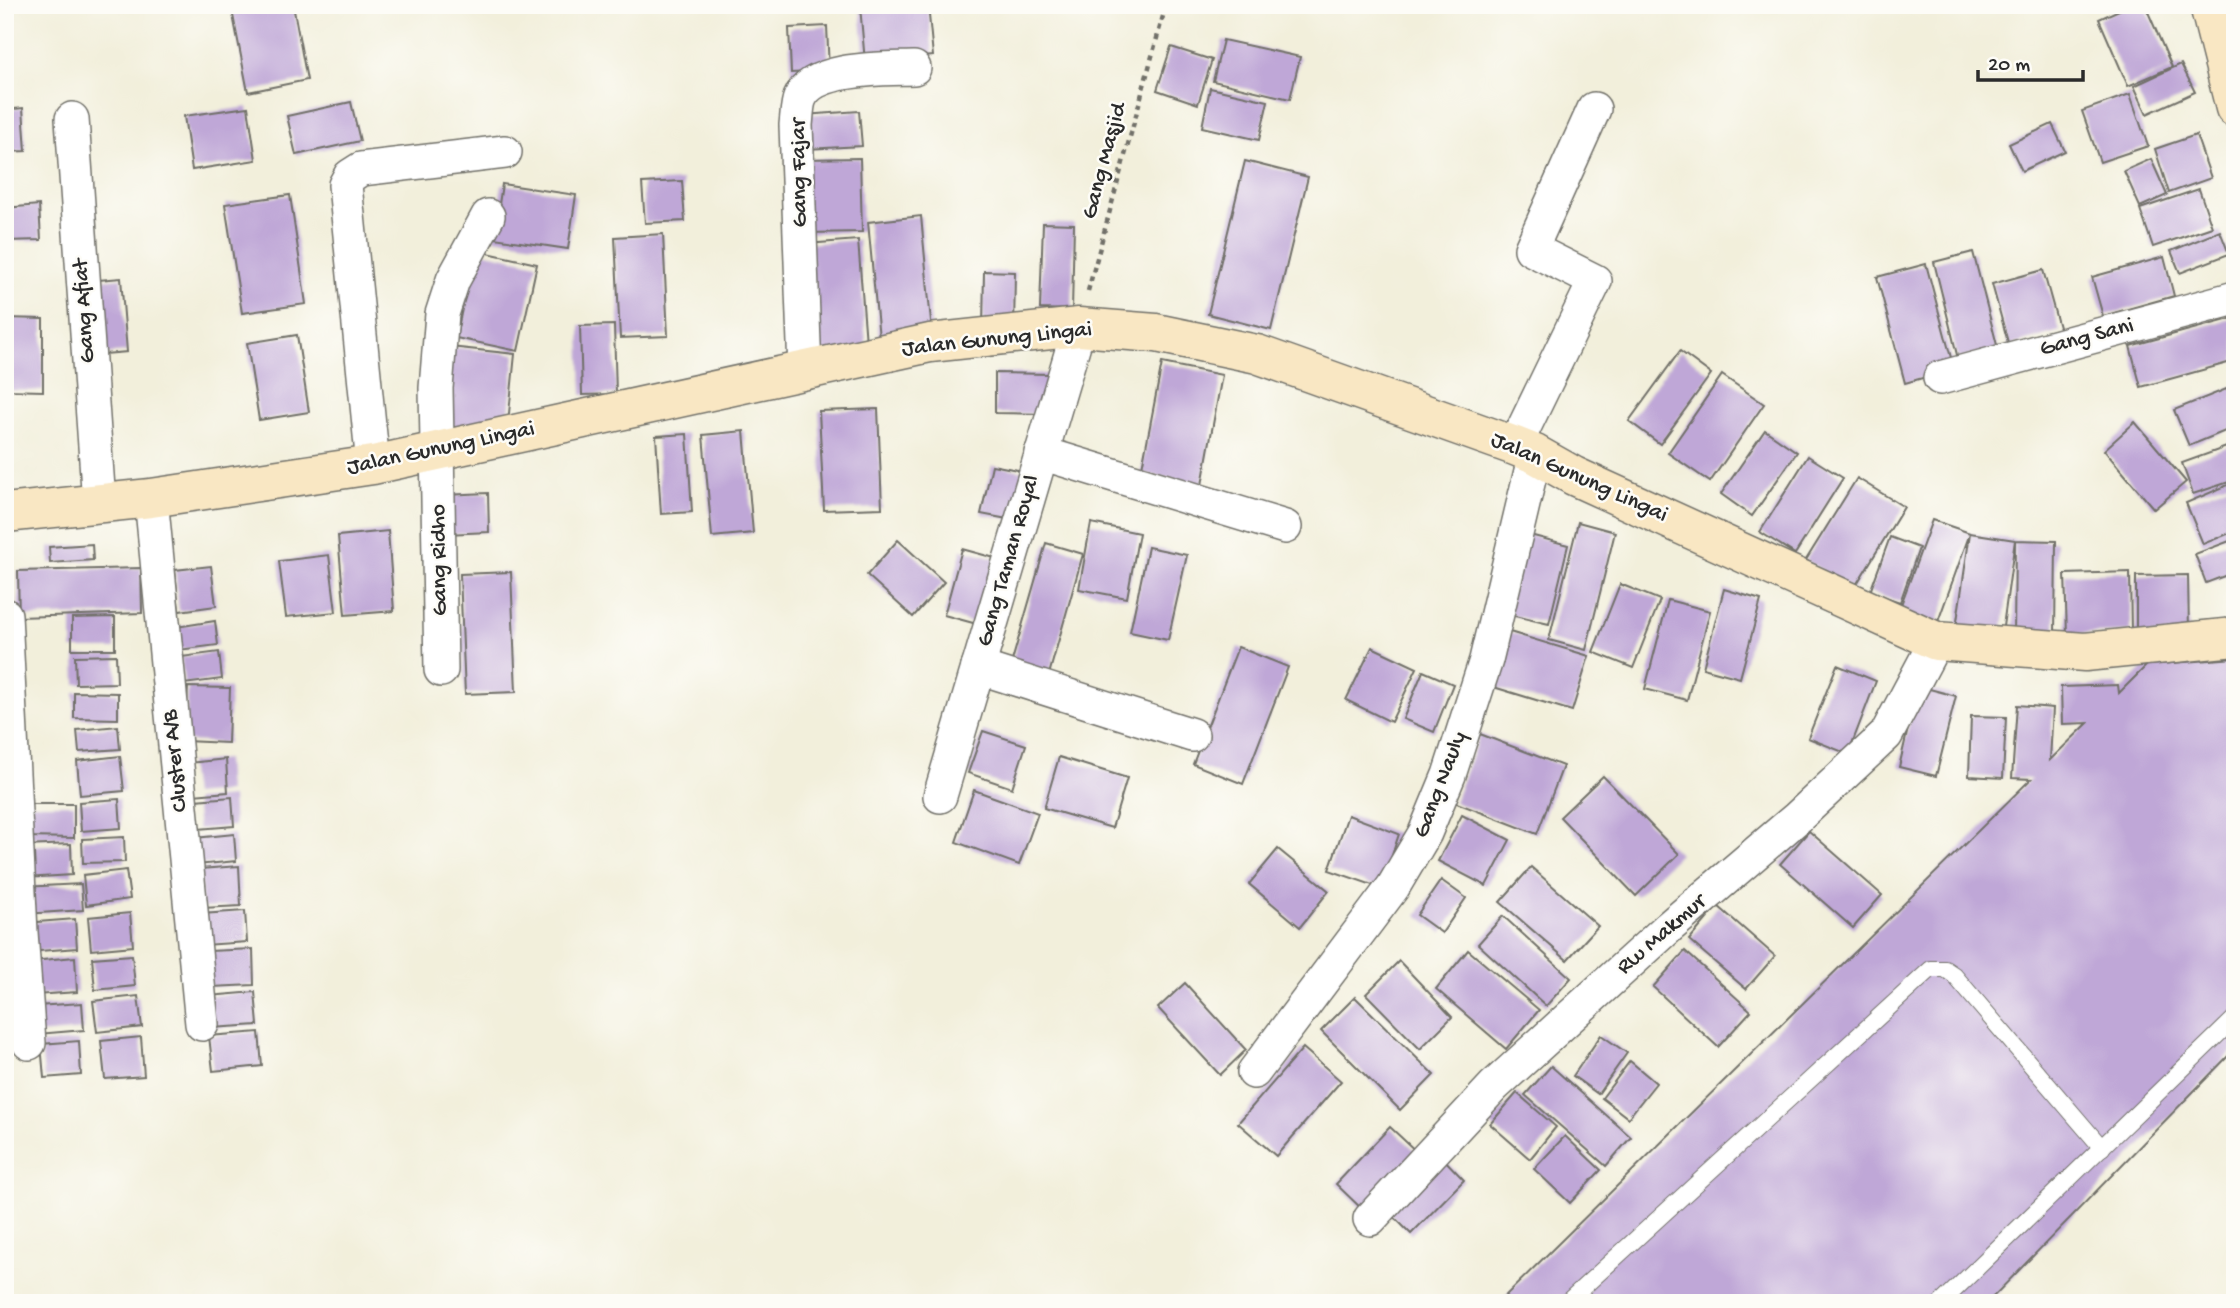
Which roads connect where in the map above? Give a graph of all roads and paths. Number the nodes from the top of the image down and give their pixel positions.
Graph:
1 (1166, 5) edge
2 (2209, 5) edge
3 (914, 68) dead end
4 (2235, 108) edge
5 (1594, 109) dead end
6 (72, 119) dead end
7 (505, 152) dead end
8 (488, 216) dead end
9 (2235, 298) edge
10 (1079, 327) junction
11 (806, 371) junction
12 (1940, 378) dead end
13 (439, 450) junction
14 (1525, 450) junction
15 (1041, 453) junction
16 (373, 465) junction
17 (151, 498) junction
18 (99, 503) junction
19 (5, 513) edge
20 (1285, 527) dead end
21 (5, 615) edge
22 (2235, 637) edge
23 (1936, 641) junction
24 (978, 667) junction
25 (441, 670) dead end
26 (1192, 735) dead end
27 (940, 796) dead end
28 (2235, 1018) edge
29 (202, 1024) dead end
30 (29, 1043) dead end
31 (1254, 1072) dead end
32 (2102, 1148) junction
33 (1370, 1219) dead end
34 (1566, 1303) edge
35 (1941, 1303) edge

1 - 10 path, Gang Masjid
2 - 4 street
3 - 11 street, Gang Fajar
5 - 14 street, Gang Nauly
6 - 18 street, Gang Afiat
7 - 16 street
8 - 13 street, Gang Ridho
9 - 12 street, Gang Sani
10 - 11 street, Jalan Gunung Lingai
10 - 14 street, Jalan Gunung Lingai
10 - 15 street, Gang Taman Royal
11 - 13 street, Jalan Gunung Lingai
13 - 16 street, Jalan Gunung Lingai
13 - 25 street, Gang Ridho
14 - 23 street, Jalan Gunung Lingai
14 - 31 street, Gang Nauly
15 - 20 street
15 - 24 street, Gang Taman Royal
16 - 17 street, Jalan Gunung Lingai
17 - 18 street, Jalan Gunung Lingai
17 - 29 street, Cluster A/B
18 - 19 street, Jalan Gunung Lingai
21 - 30 street
22 - 23 street, Jalan Gunung Lingai
23 - 33 street, Rw Makmur
24 - 26 street
24 - 27 street, Gang Taman Royal
28 - 32 lane
32 - 34 lane
32 - 35 lane

